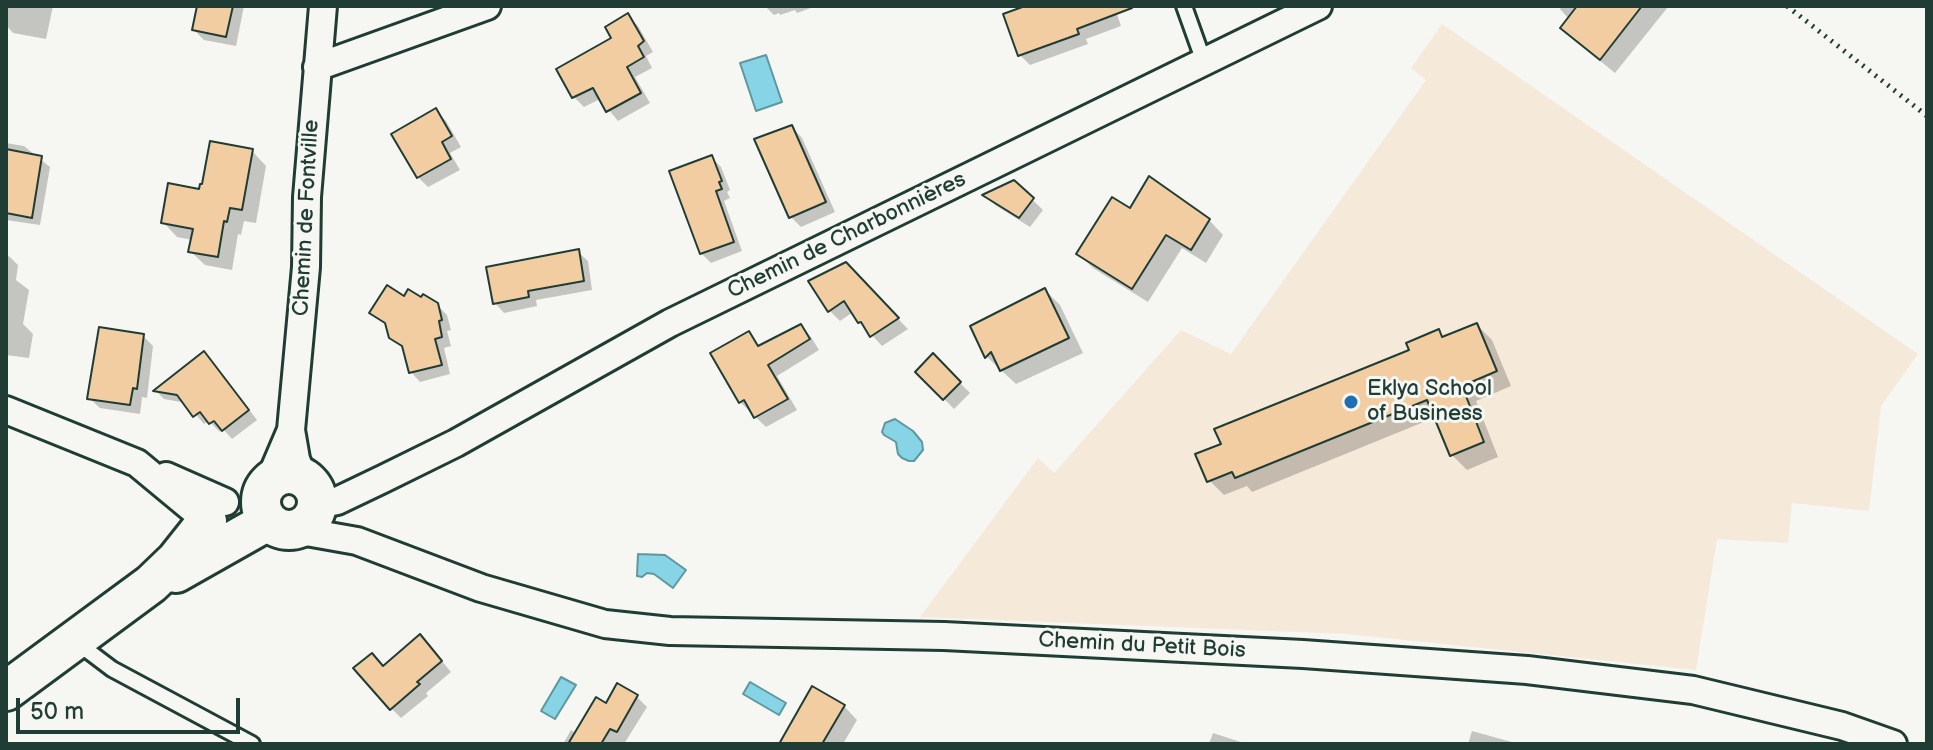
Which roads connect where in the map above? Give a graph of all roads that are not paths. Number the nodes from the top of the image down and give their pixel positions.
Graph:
1 (323, 6) edge
2 (487, 6) edge
3 (1184, 6) edge
4 (1318, 6) edge
5 (1204, 62) junction
6 (317, 67) junction
7 (6, 410) edge
8 (272, 508) junction
9 (75, 641) junction
10 (6, 691) edge
11 (252, 744) edge
12 (1893, 744) edge

1 - 6 street, Chemin de Fontville
2 - 6 street
3 - 5 lane
4 - 5 street, Chemin de Charbonnières
5 - 8 street, Chemin de Charbonnières
6 - 8 street, Chemin de Fontville
7 - 8 street, Chemin du Petit Bois
8 - 9 street
8 - 12 street, Chemin du Petit Bois
9 - 10 street
9 - 11 lane

